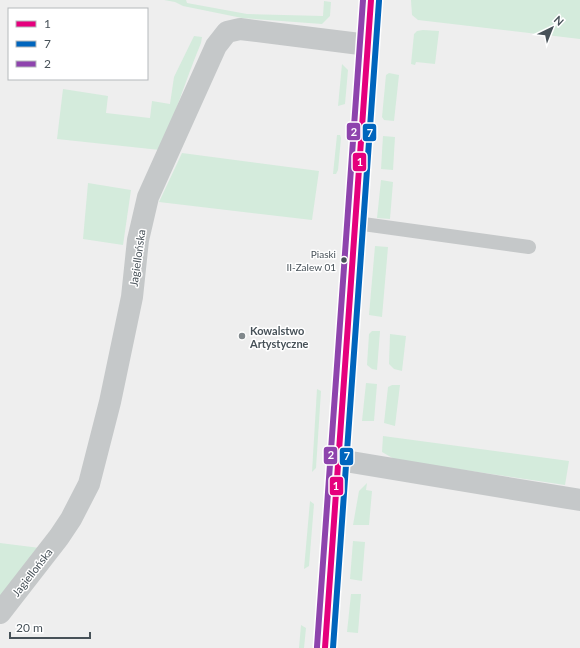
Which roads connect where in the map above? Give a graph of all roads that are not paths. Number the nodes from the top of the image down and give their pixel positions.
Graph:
1 (371, 0) edge
2 (368, 45) junction
3 (356, 223) junction
4 (529, 247) dead end
5 (339, 460) junction
6 (580, 500) edge
7 (0, 613) edge
8 (325, 648) edge

1 - 2 street
2 - 3 street
2 - 7 street, Jagiellońska
3 - 4 lane
3 - 5 street
5 - 6 street
5 - 8 street

